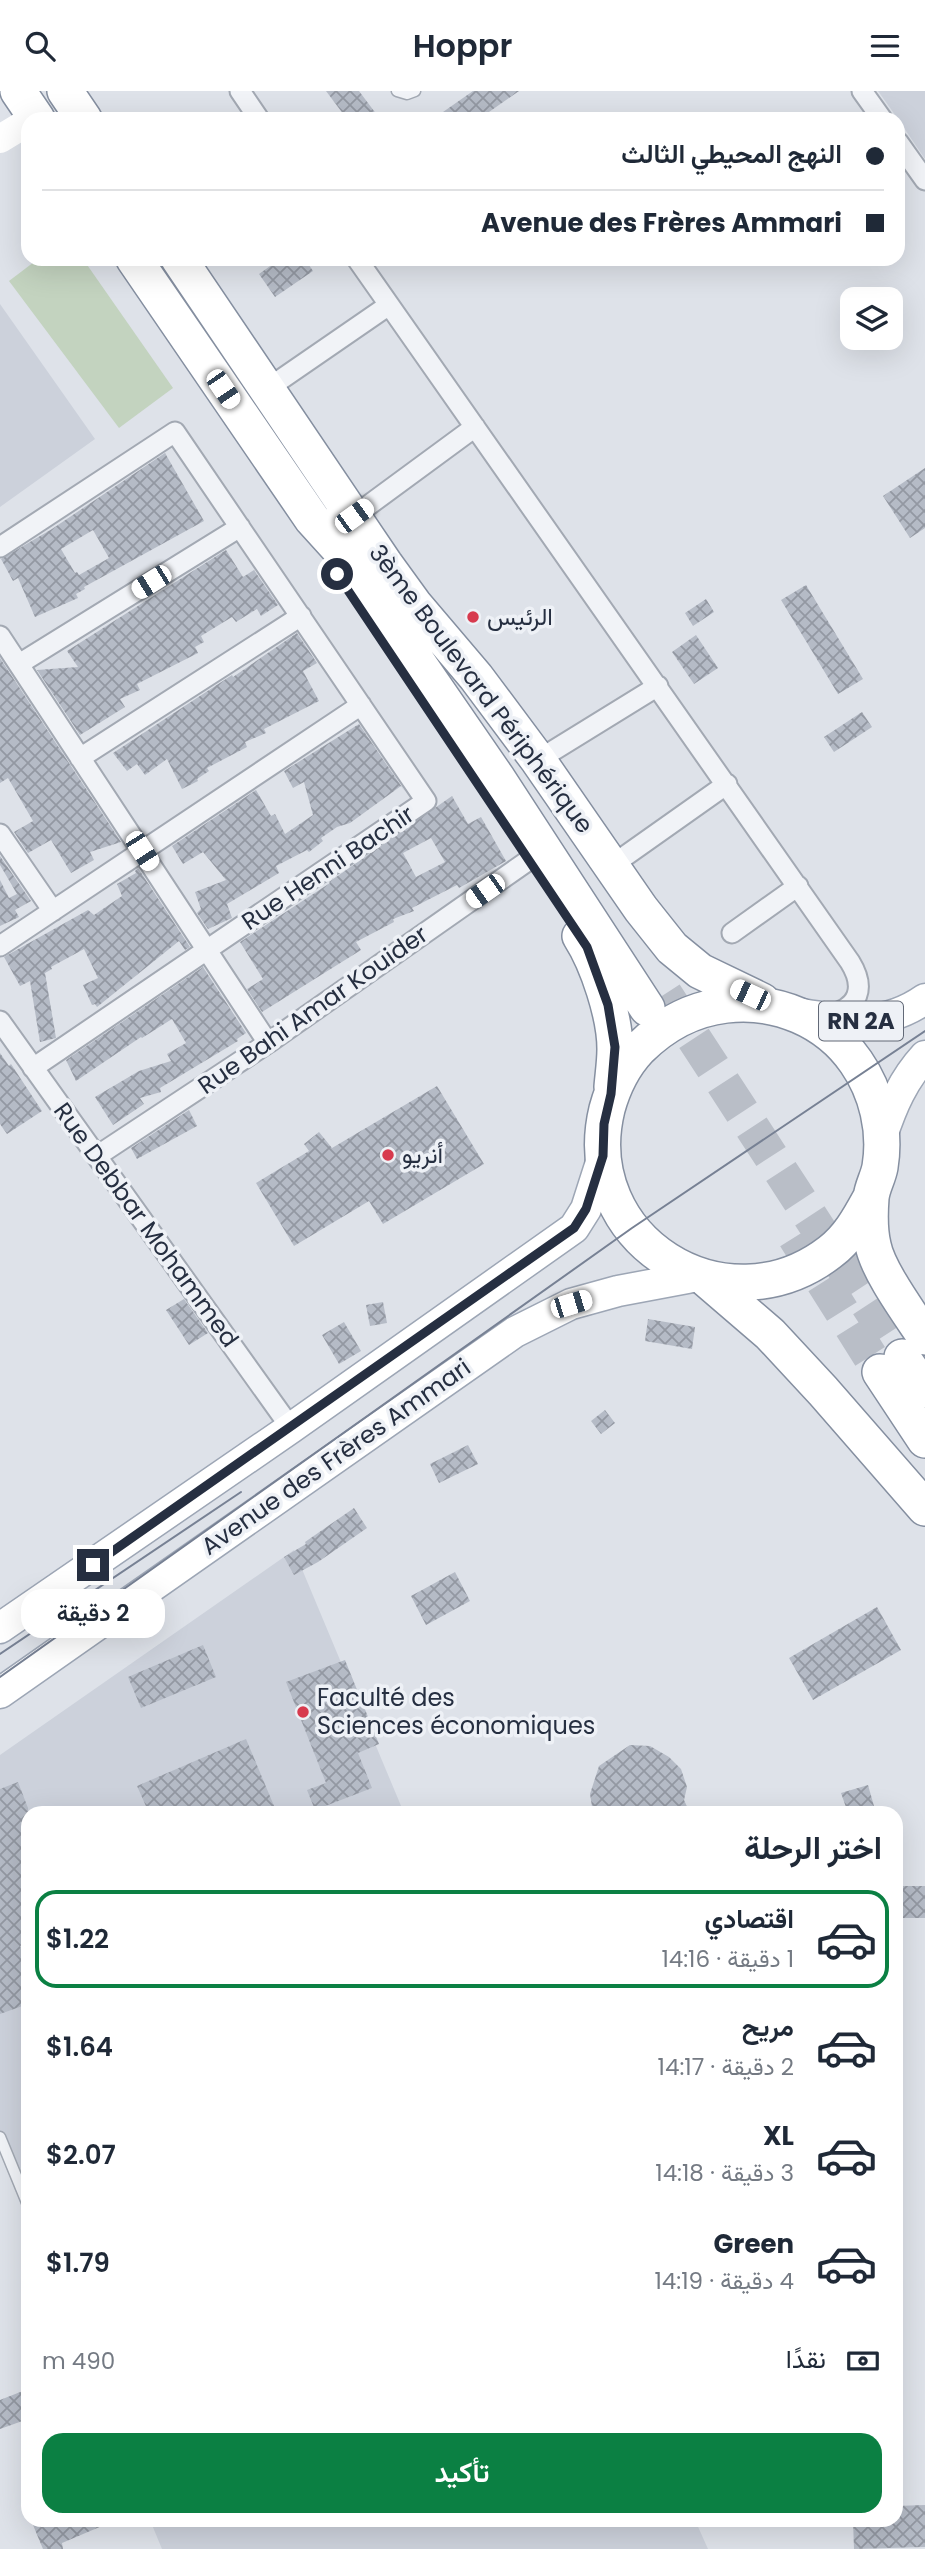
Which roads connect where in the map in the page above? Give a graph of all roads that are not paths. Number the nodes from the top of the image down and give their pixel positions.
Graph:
1 (65, 91) edge
2 (240, 91) edge
3 (397, 91) edge
4 (415, 91) edge
5 (862, 91) edge
6 (79, 112) edge
7 (254, 112) edge
8 (876, 112) edge
9 (905, 152) edge
10 (925, 180) edge
11 (139, 266) edge
12 (184, 266) edge
13 (362, 266) edge
14 (389, 305) junction
15 (267, 389) junction
16 (475, 427) junction
17 (354, 516) junction
18 (312, 519) junction
19 (240, 527) junction
20 (0, 547) edge
21 (414, 604) junction
22 (301, 616) junction
23 (0, 636) edge
24 (19, 664) junction
25 (658, 686) junction
26 (361, 705) junction
27 (80, 758) junction
28 (538, 759) junction
29 (727, 784) junction
30 (0, 834) edge
31 (142, 851) junction
32 (529, 860) junction
33 (611, 866) junction
34 (798, 886) junction
35 (53, 911) junction
36 (732, 933) dead end
37 (0, 946) edge
38 (207, 950) junction
39 (925, 999) edge
40 (796, 1012) junction
41 (0, 1021) edge
42 (268, 1043) junction
43 (925, 1056) edge
44 (33, 1068) junction
45 (611, 1094) junction
46 (882, 1136) junction
47 (97, 1156) junction
48 (603, 1156) junction
49 (871, 1197) junction
50 (702, 1278) junction
51 (902, 1356) edge
52 (925, 1390) edge
53 (291, 1428) junction
54 (925, 1440) edge
55 (925, 1508) edge
56 (0, 1628) edge
57 (0, 1693) edge
58 (0, 2137) edge
59 (21, 2189) edge

1 - 6 highway
2 - 7 street
3 - 4 lane
5 - 8 street
9 - 10 street
11 - 18 highway, 3ème Boulevard Périphérique
12 - 15 highway, 3ème Boulevard Périphérique
13 - 14 street
14 - 15 street
14 - 16 street
15 - 17 highway, 3ème Boulevard Périphérique
16 - 17 street
16 - 25 street
17 - 21 highway, 3ème Boulevard Périphérique
18 - 21 highway, 3ème Boulevard Périphérique
18 - 32 highway
19 - 20 street, Rue Henni Bachir
19 - 22 street, Rue Henni Bachir
19 - 24 street
21 - 28 highway, 3ème Boulevard Périphérique
22 - 26 street, Rue Henni Bachir
22 - 27 street
23 - 24 street
24 - 27 street
25 - 28 street
25 - 29 street
26 - 31 street
26 - 38 street, Rue Henni Bachir
27 - 31 street
28 - 33 highway, 3ème Boulevard Périphérique
29 - 33 street
29 - 34 street
30 - 35 street
31 - 35 street
31 - 38 street
32 - 42 street, Rue Bahi Amar Kouider
32 - 45 highway
33 - 40 highway, 3ème Boulevard Périphérique
34 - 36 street
34 - 40 street
35 - 37 street
38 - 42 street
38 - 44 street, Rue Henni Bachir
39 - 40 main road, RN 2A
40 - 45 highway
40 - 46 highway, 3ème Boulevard Périphérique
41 - 44 street, Rue Debbar Mohammed
42 - 47 street, Rue Bahi Amar Kouider
43 - 46 main road, RN 2A
44 - 47 street, Rue Debbar Mohammed
45 - 48 highway
46 - 49 highway, 3ème Boulevard Périphérique
47 - 53 street, Rue Debbar Mohammed
48 - 50 highway
48 - 53 main road, Avenue des Frères Ammari
49 - 50 highway
49 - 51 highway
50 - 55 highway
50 - 57 main road, Avenue des Frères Ammari
51 - 52 highway
51 - 54 highway
53 - 56 main road, Avenue des Frères Ammari
58 - 59 lane

